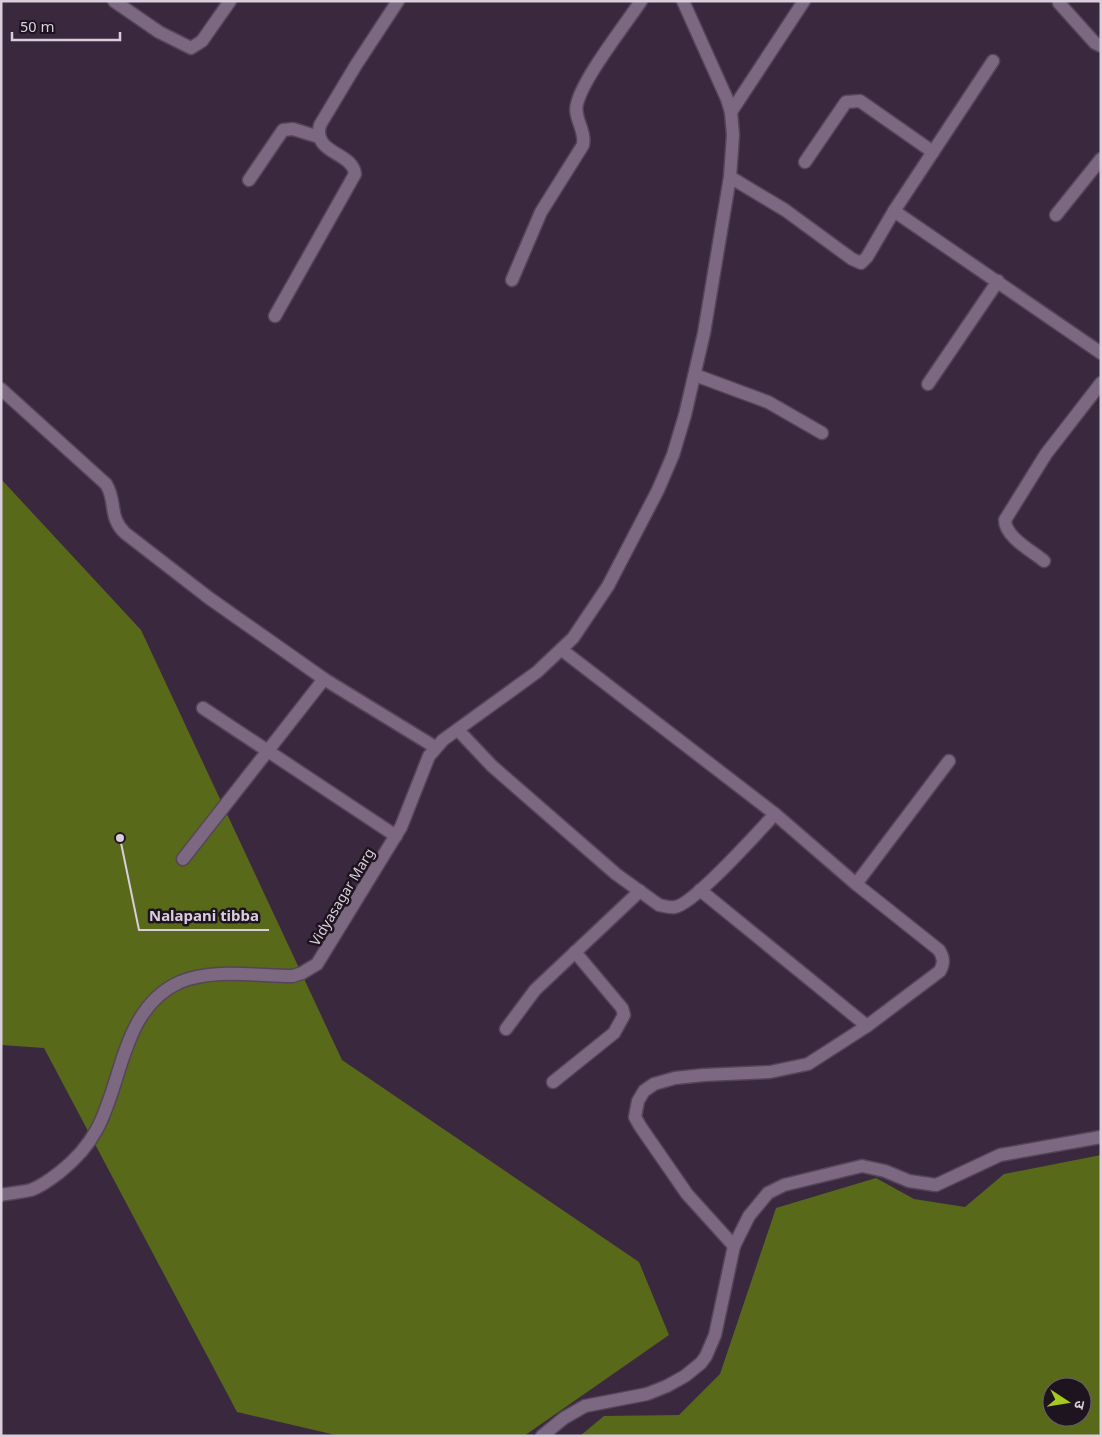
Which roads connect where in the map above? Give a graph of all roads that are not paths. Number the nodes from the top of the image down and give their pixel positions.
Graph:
1 (114, 1) edge
2 (230, 1) edge
3 (398, 1) edge
4 (641, 1) edge
5 (683, 1) edge
6 (804, 1) edge
7 (1060, 3) dead end
8 (1101, 46) edge
9 (993, 61) dead end
10 (731, 112) junction
11 (318, 137) junction
12 (933, 152) junction
13 (1101, 159) edge
14 (805, 162) dead end
15 (730, 177) junction
16 (249, 180) dead end
17 (894, 211) junction
18 (1056, 215) dead end
19 (512, 280) dead end
20 (998, 282) junction
21 (275, 316) dead end
22 (1101, 353) edge
23 (695, 376) junction
24 (1101, 383) edge
25 (928, 384) dead end
26 (1, 389) edge
27 (822, 433) dead end
28 (1044, 561) dead end
29 (562, 650) junction
30 (324, 680) junction
31 (203, 708) dead end
32 (458, 730) junction
33 (435, 747) junction
34 (268, 751) junction
35 (949, 761) dead end
36 (775, 814) junction
37 (396, 836) junction
38 (183, 859) dead end
39 (856, 884) junction
40 (700, 890) junction
41 (640, 891) junction
42 (575, 952) junction
43 (867, 1026) junction
44 (506, 1029) dead end
45 (553, 1082) dead end
46 (1101, 1137) edge
47 (1, 1195) edge
48 (734, 1246) junction
49 (542, 1436) edge

1 - 2 street
3 - 11 street
4 - 19 street
5 - 10 street
6 - 10 street
7 - 8 street
9 - 12 street
10 - 15 street, Vidyasagar Marg
11 - 16 street
11 - 21 street
12 - 14 street
12 - 17 street
13 - 18 street
15 - 17 street
15 - 23 street, Vidyasagar Marg
17 - 20 street
20 - 22 street
20 - 25 street
23 - 27 street
23 - 29 street, Vidyasagar Marg
24 - 28 street
26 - 30 street
29 - 32 street, Vidyasagar Marg
29 - 36 street
30 - 33 street
30 - 34 street
31 - 34 street
32 - 33 street, Vidyasagar Marg
32 - 41 street
33 - 37 street, Vidyasagar Marg
34 - 37 street
34 - 38 street
35 - 39 street
36 - 39 street
36 - 40 street
37 - 47 street, Vidyasagar Marg
39 - 43 street
40 - 41 street
40 - 43 street
41 - 42 street
42 - 44 street
42 - 45 street
43 - 48 street
46 - 48 street
48 - 49 street

